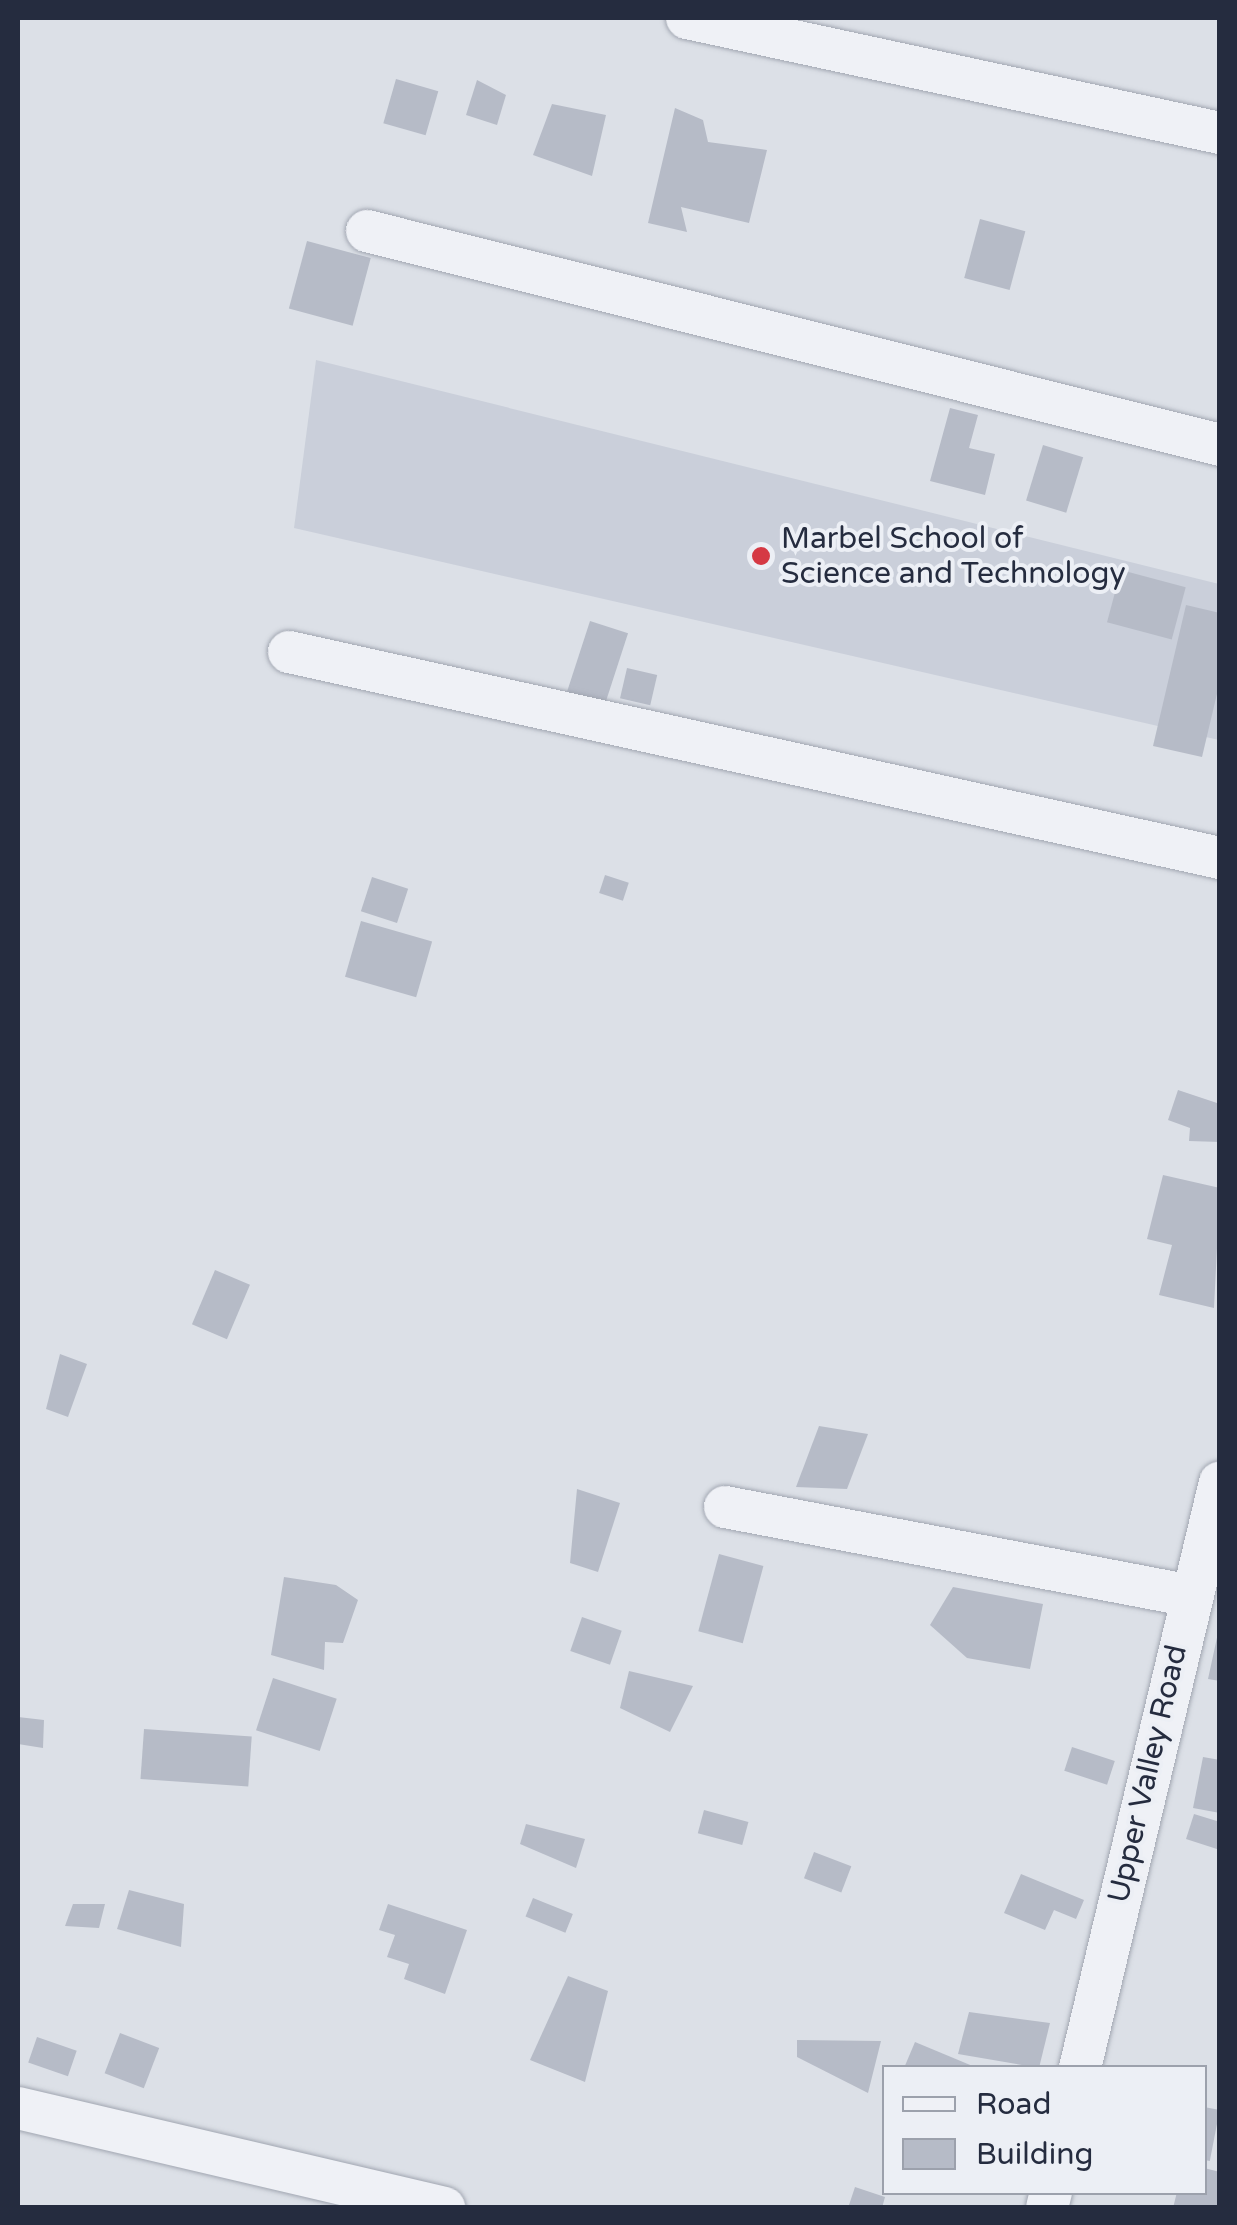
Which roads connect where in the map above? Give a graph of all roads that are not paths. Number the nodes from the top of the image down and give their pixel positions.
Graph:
1 (687, 18) edge
2 (1220, 133) edge
3 (367, 231) dead end
4 (1220, 444) edge
5 (289, 652) dead end
6 (1220, 858) edge
7 (1220, 1482) edge
8 (725, 1508) dead end
9 (1190, 1596) junction
10 (1081, 2065) edge
11 (18, 2108) edge
12 (444, 2208) edge

1 - 2 street
3 - 4 street
5 - 6 street
7 - 9 street, Upper Valley Road
8 - 9 street
9 - 10 street, Upper Valley Road
11 - 12 street

